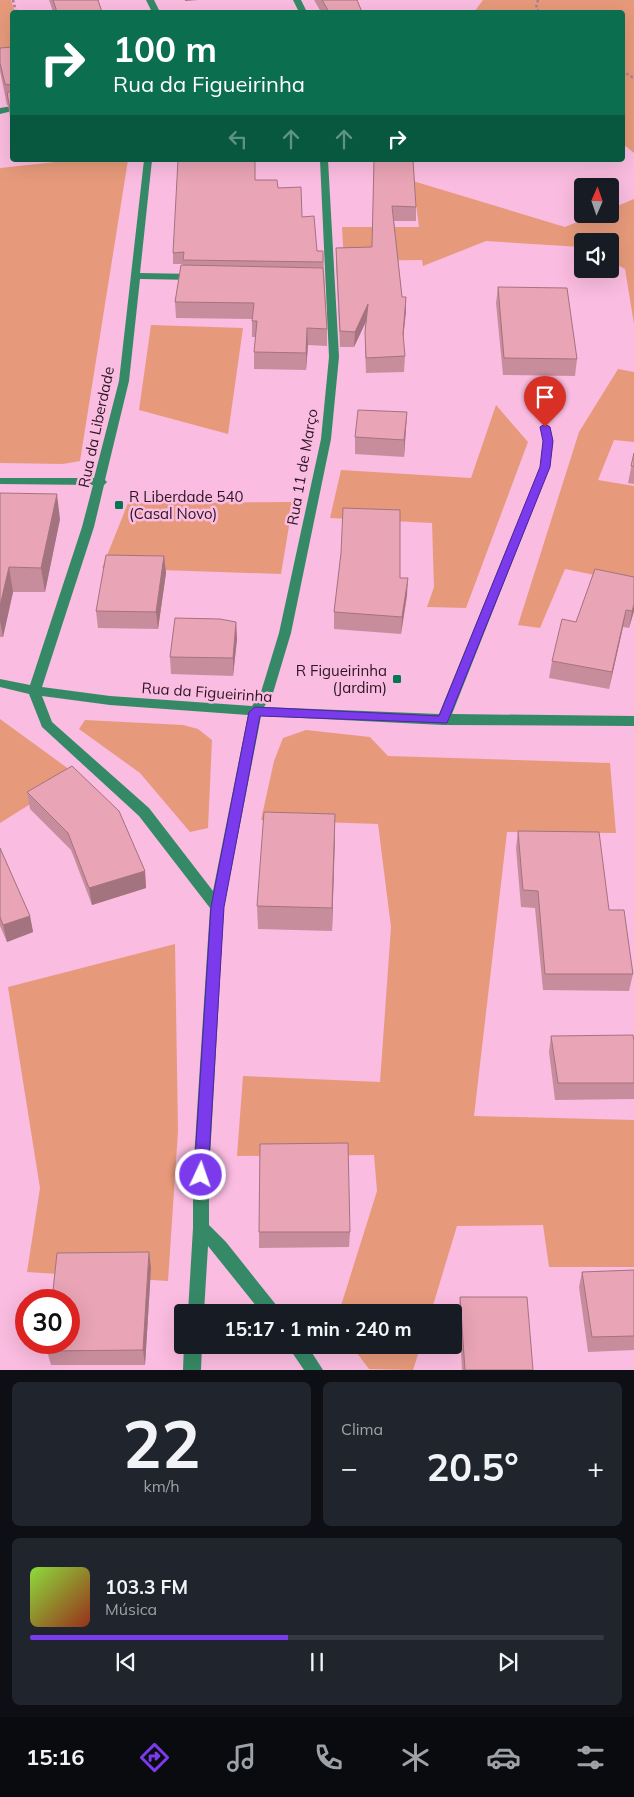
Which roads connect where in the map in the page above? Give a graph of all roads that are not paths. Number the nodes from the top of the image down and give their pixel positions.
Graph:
1 (148, 162) edge
2 (324, 162) edge
3 (135, 276) junction
4 (203, 277) edge
5 (545, 427) dead end
6 (0, 481) edge
7 (100, 482) junction
8 (0, 683) edge
9 (34, 691) junction
10 (255, 712) junction
11 (443, 720) junction
12 (634, 721) edge
13 (217, 907) junction
14 (201, 1228) junction
15 (196, 1304) edge
16 (265, 1304) edge
17 (193, 1354) edge
18 (303, 1354) edge
19 (192, 1370) edge
20 (315, 1370) edge

1 - 3 street, Rua da Liberdade
2 - 10 street, Rua 11 de Março
3 - 4 street
3 - 7 street, Rua da Liberdade
5 - 11 street
6 - 7 street
7 - 9 street, Rua da Liberdade
8 - 9 street, Rua da Figueirinha
9 - 10 street, Rua da Figueirinha
9 - 13 street
10 - 11 street, Rua da Figueirinha
10 - 13 street, Rua 11 de Março
11 - 12 street, Rua da Figueirinha
13 - 14 street, Rua 11 de Março
14 - 15 street, Rua 11 de Março
14 - 16 street
17 - 19 street
18 - 20 street

